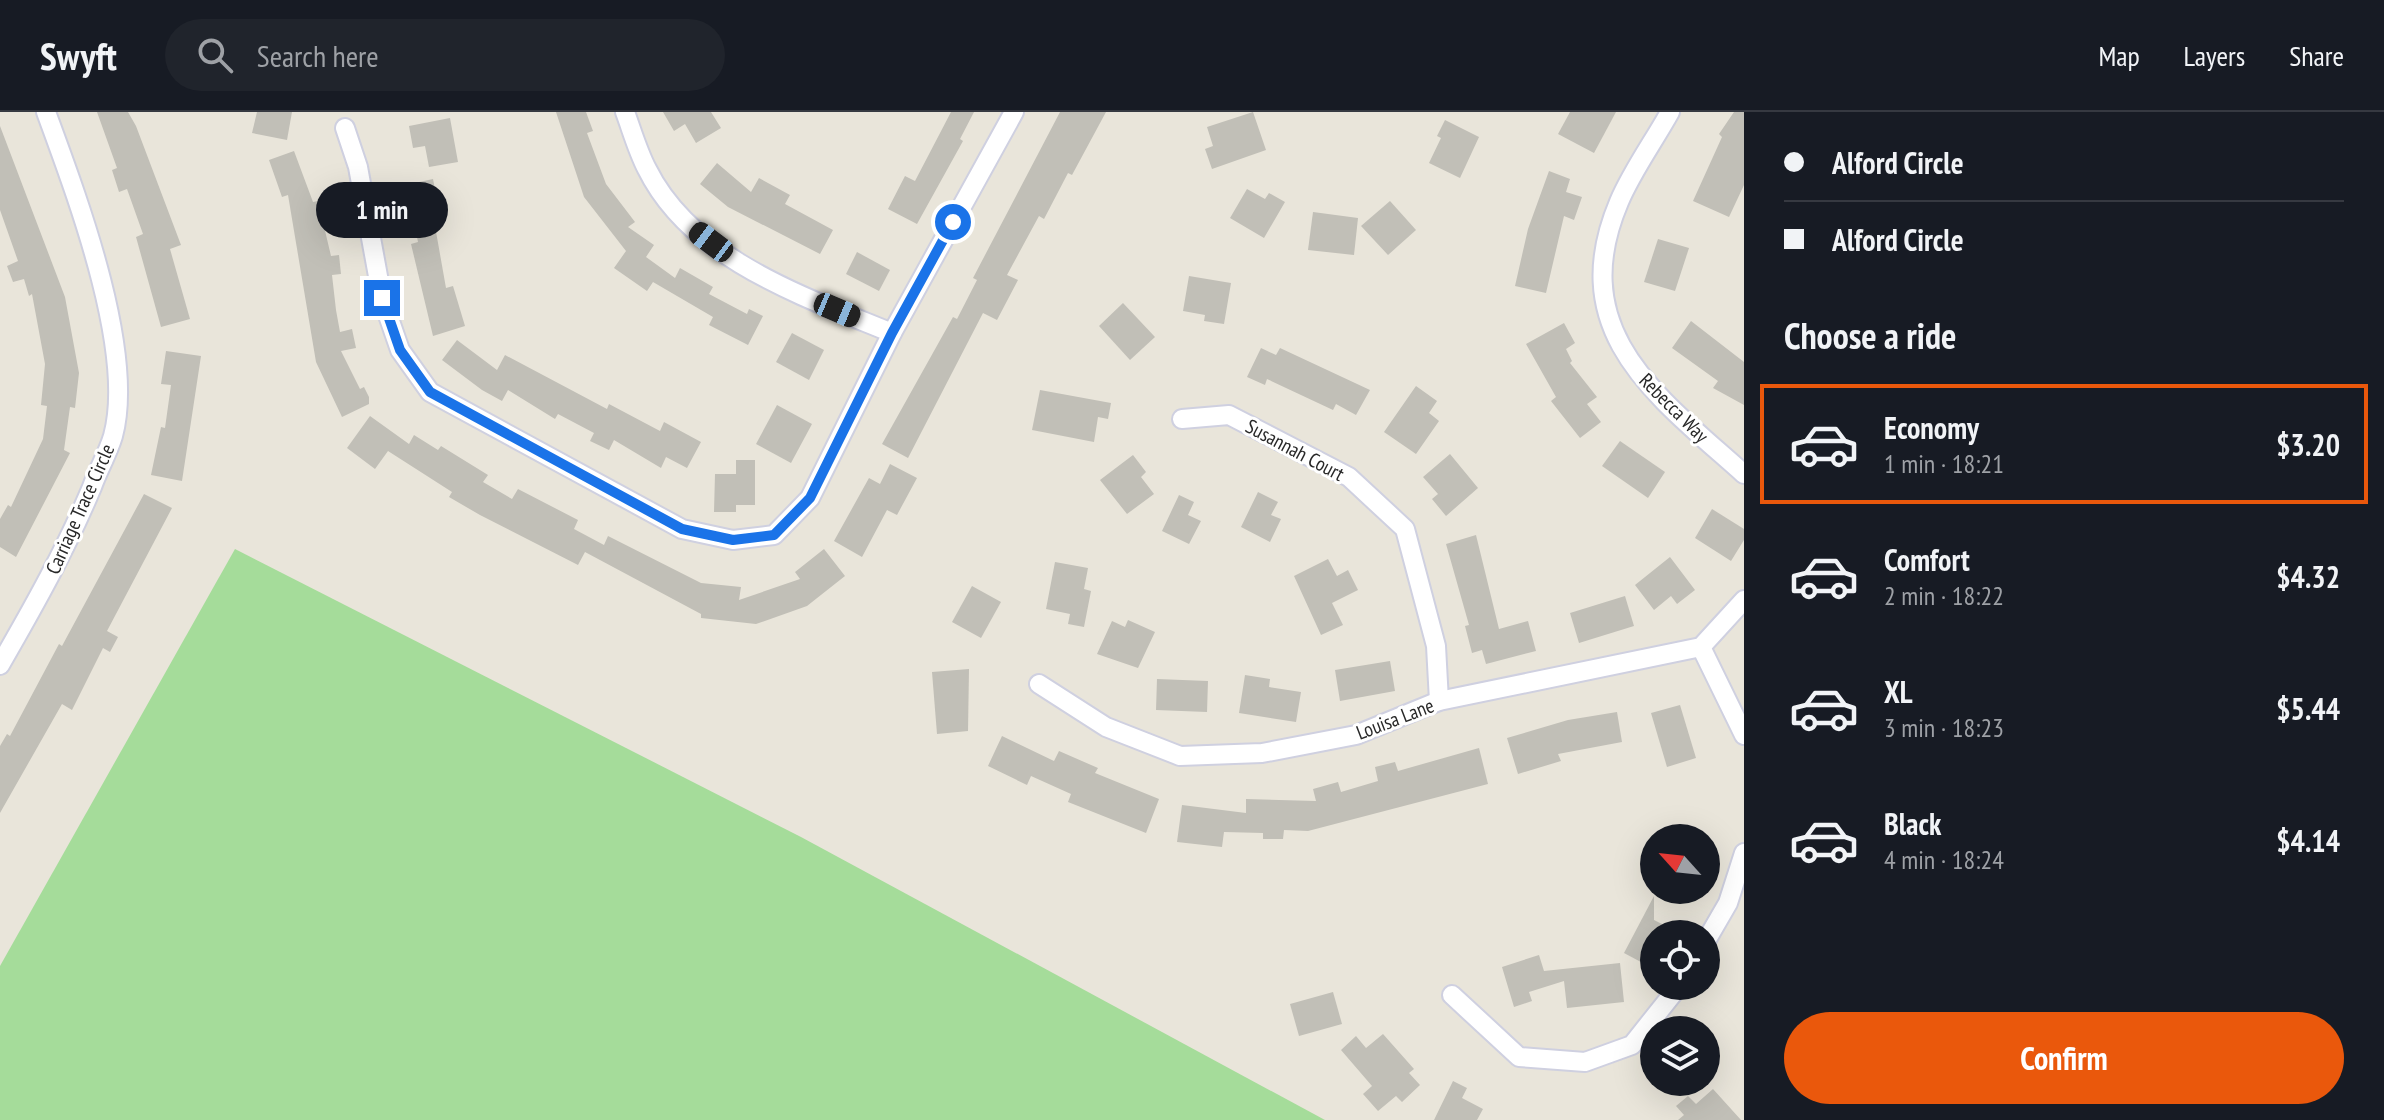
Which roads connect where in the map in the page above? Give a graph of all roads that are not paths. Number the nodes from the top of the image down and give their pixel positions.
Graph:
1 (46, 112) edge
2 (625, 112) edge
3 (1014, 112) edge
4 (1670, 112) edge
5 (345, 128) dead end
6 (892, 333) junction
7 (1182, 419) dead end
8 (1744, 474) edge
9 (1744, 600) edge
10 (1701, 647) junction
11 (0, 665) edge
12 (1039, 684) dead end
13 (1439, 701) junction
14 (1744, 735) edge
15 (1744, 853) edge
16 (1718, 920) edge
17 (1452, 995) dead end
18 (1668, 1000) edge

1 - 11 street, Carriage Trace Circle
2 - 6 street
3 - 6 street
4 - 8 street, Rebecca Way
5 - 6 street
7 - 13 street, Susannah Court
9 - 10 street
10 - 13 street, Louisa Lane
10 - 14 street
12 - 13 street, Louisa Lane
15 - 16 street
17 - 18 street

